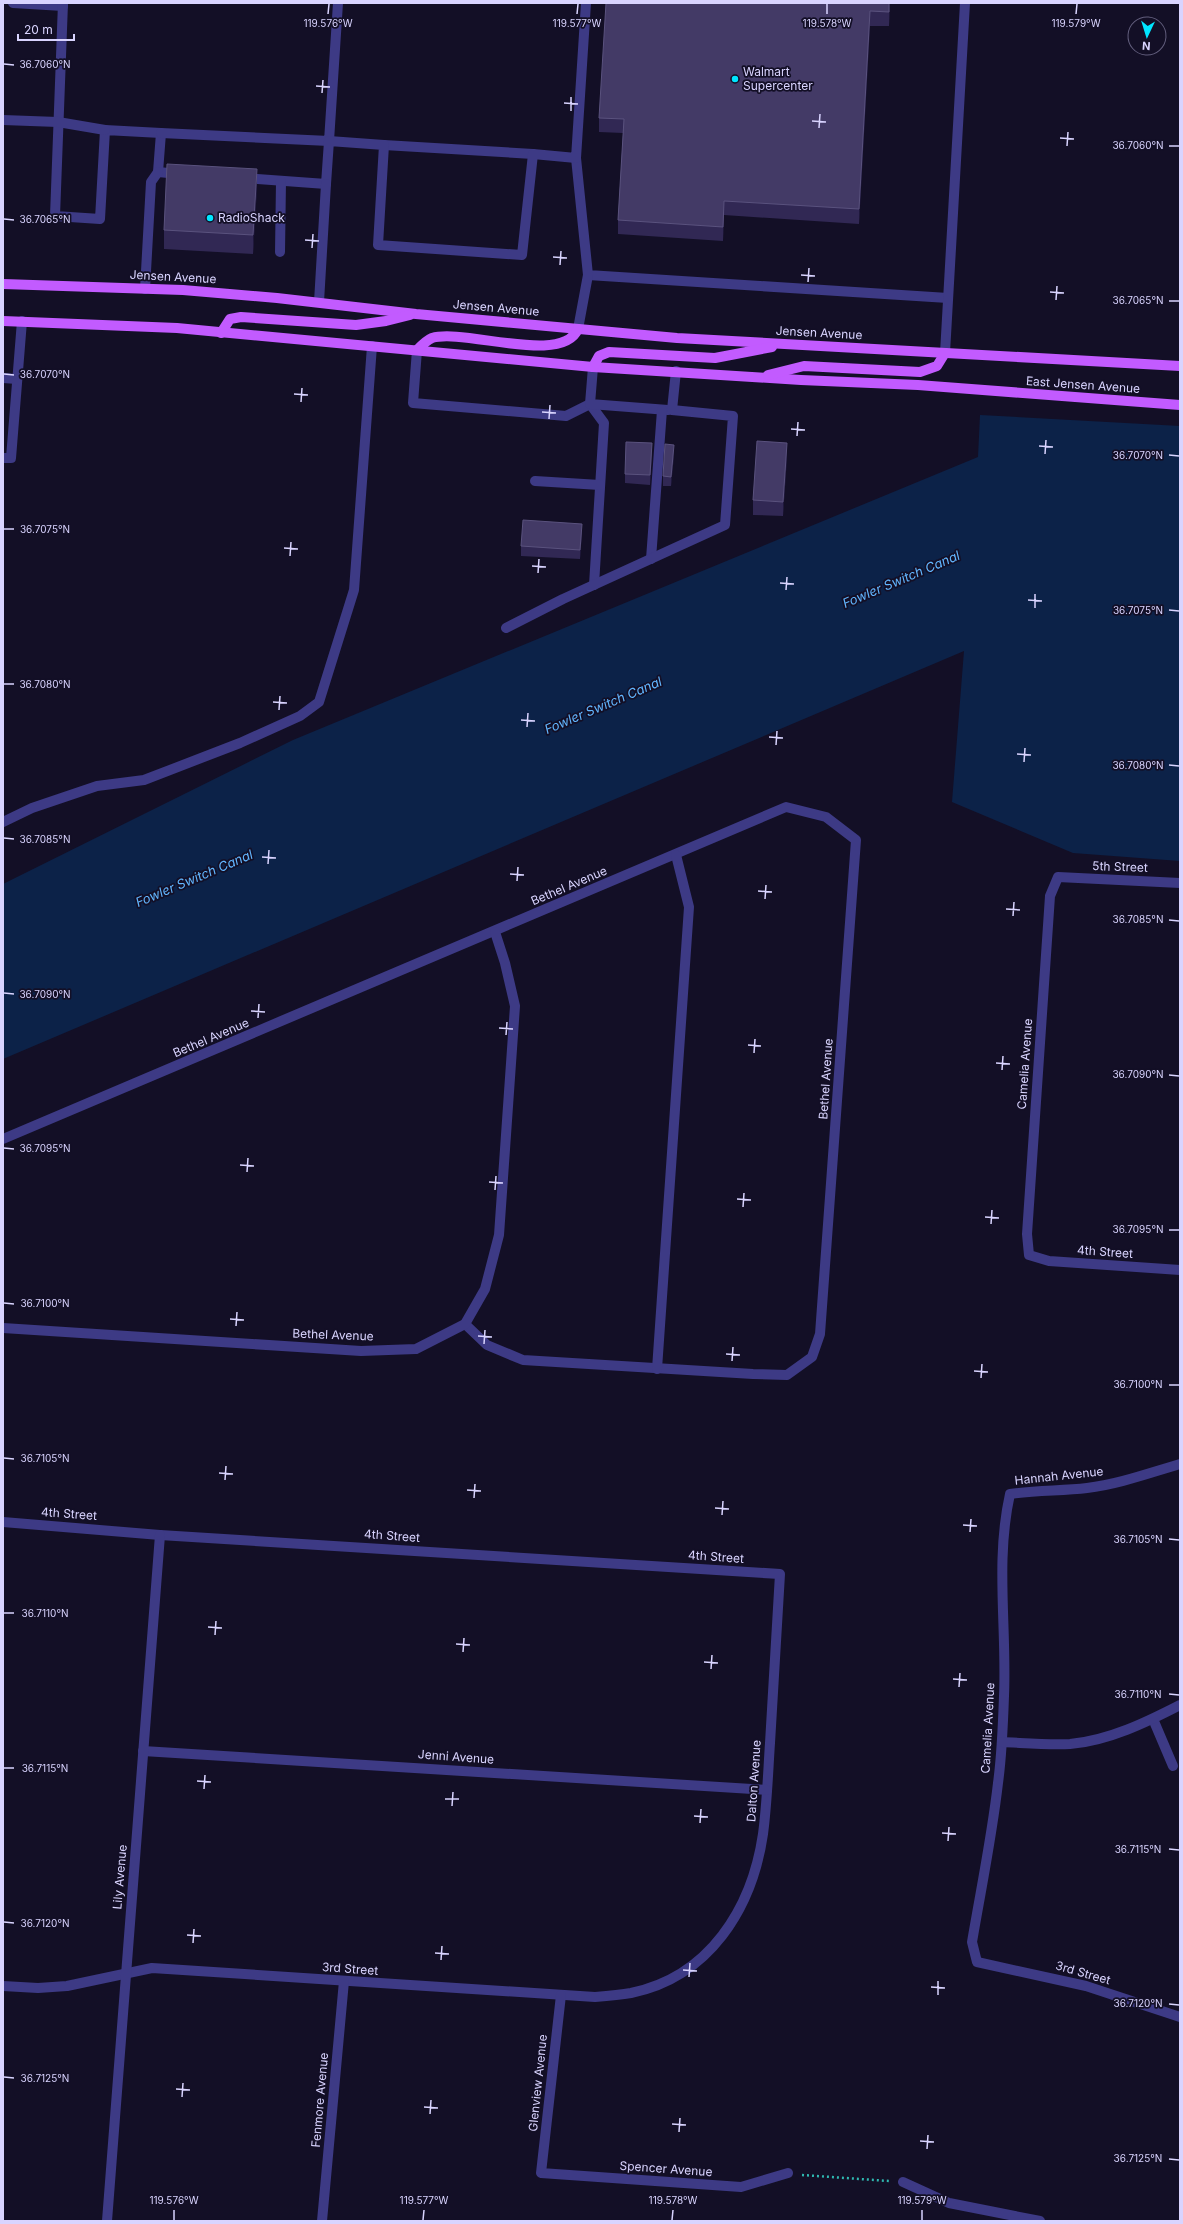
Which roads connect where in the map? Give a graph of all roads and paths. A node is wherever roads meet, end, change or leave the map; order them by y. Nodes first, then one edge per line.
1 (13, 3) edge
2 (338, 3) edge
3 (586, 3) edge
4 (965, 3) edge
5 (63, 4) edge
6 (3, 120) edge
7 (58, 122) junction
8 (105, 130) junction
9 (160, 133) junction
10 (329, 141) junction
11 (384, 145) junction
12 (533, 154) junction
13 (576, 158) junction
14 (158, 172) junction
15 (189, 174) edge
16 (235, 178) edge
17 (281, 181) junction
18 (326, 184) junction
19 (280, 252) dead end
20 (588, 275) junction
21 (3, 284) edge
22 (145, 289) junction
23 (948, 298) junction
24 (319, 302) junction
25 (416, 314) junction
26 (3, 321) edge
27 (22, 321) junction
28 (578, 329) junction
29 (221, 333) junction
30 (784, 345) junction
31 (372, 346) junction
32 (417, 350) junction
33 (945, 353) junction
34 (988, 355) joint
35 (593, 366) junction
36 (1180, 366) edge
37 (676, 371) junction
38 (759, 377) junction
39 (3, 378) edge
40 (17, 379) junction
41 (590, 404) junction
42 (1180, 405) edge
43 (667, 410) junction
44 (3, 458) edge
45 (535, 481) dead end
46 (600, 485) junction
47 (651, 559) junction
48 (594, 585) junction
49 (506, 628) dead end
50 (3, 822) edge
51 (676, 854) junction
52 (1058, 877) joint
53 (1180, 882) edge
54 (495, 932) junction
55 (3, 1139) edge
56 (1029, 1255) joint
57 (1180, 1270) edge
58 (465, 1324) junction
59 (3, 1328) edge
60 (657, 1368) junction
61 (1180, 1464) edge
62 (1010, 1494) joint
63 (3, 1522) edge
64 (160, 1534) junction
65 (780, 1574) joint
66 (1180, 1705) edge
67 (1153, 1719) junction
68 (1002, 1742) junction
69 (143, 1751) junction
70 (1173, 1766) dead end
71 (767, 1790) junction
72 (977, 1962) joint
73 (691, 1967) joint
74 (125, 1973) junction
75 (344, 1981) junction
76 (3, 1986) edge
77 (561, 1996) junction
78 (1180, 2017) edge
79 (541, 2173) joint
80 (788, 2173) joint
81 (903, 2182) joint
82 (1014, 2219) edge
83 (107, 2221) edge
84 (322, 2221) edge
85 (1040, 2221) edge

1 - 5 street
2 - 10 street
3 - 13 street
4 - 23 street
5 - 7 street
6 - 7 street
7 - 8 street
7 - 8 street
8 - 9 street
9 - 10 street
9 - 14 street
10 - 11 street
10 - 18 street
11 - 12 street
11 - 12 street
12 - 13 street
13 - 20 street
14 - 15 street
14 - 22 street
16 - 17 street
17 - 18 street
17 - 19 street
18 - 24 street
20 - 23 street
20 - 28 street
21 - 22 main road, Jensen Avenue
22 - 24 main road, Jensen Avenue
23 - 33 street
24 - 25 main road, Jensen Avenue
25 - 28 main road, Jensen Avenue
25 - 29 main road
26 - 27 main road
27 - 29 main road
27 - 40 street
28 - 30 main road, Jensen Avenue
28 - 32 main road
29 - 31 main road
30 - 33 main road, Jensen Avenue
30 - 35 main road
31 - 32 main road
31 - 50 street
32 - 35 main road
32 - 41 street
33 - 34 main road, Jensen Avenue
33 - 38 main road
34 - 36 main road, East Jensen Avenue
35 - 37 main road
35 - 41 street
37 - 38 main road
37 - 43 street
38 - 42 main road, East Jensen Avenue
39 - 40 street
40 - 44 street
41 - 43 street
41 - 46 street
43 - 47 street
43 - 47 street
45 - 46 street
46 - 48 street
47 - 48 street
48 - 49 street
51 - 54 street, Bethel Avenue
51 - 60 street
51 - 60 street, Bethel Avenue
52 - 53 street, 5th Street
52 - 56 street, Camelia Avenue
54 - 55 street, Bethel Avenue
54 - 58 street
56 - 57 street, 4th Street
58 - 59 street, Bethel Avenue
58 - 60 street, Bethel Avenue
61 - 62 street, Hannah Avenue
62 - 68 street, Camelia Avenue
63 - 64 street, 4th Street
64 - 65 street, 4th Street
64 - 69 street, Lily Avenue
65 - 71 street, Dalton Avenue
66 - 67 street
67 - 68 street
67 - 70 street
68 - 72 street, Camelia Avenue
69 - 71 street, Jenni Avenue
69 - 74 street, Lily Avenue
71 - 73 street, Dalton Avenue
72 - 78 street, 3rd Street
73 - 77 street, 3rd Street
74 - 75 street, 3rd Street
74 - 76 street, 3rd Street
74 - 83 street, Lily Avenue
75 - 77 street, 3rd Street
75 - 84 street, Fenmore Avenue
77 - 79 street, Glenview Avenue
79 - 80 street, Spencer Avenue
80 - 81 path
81 - 82 street
82 - 85 street

